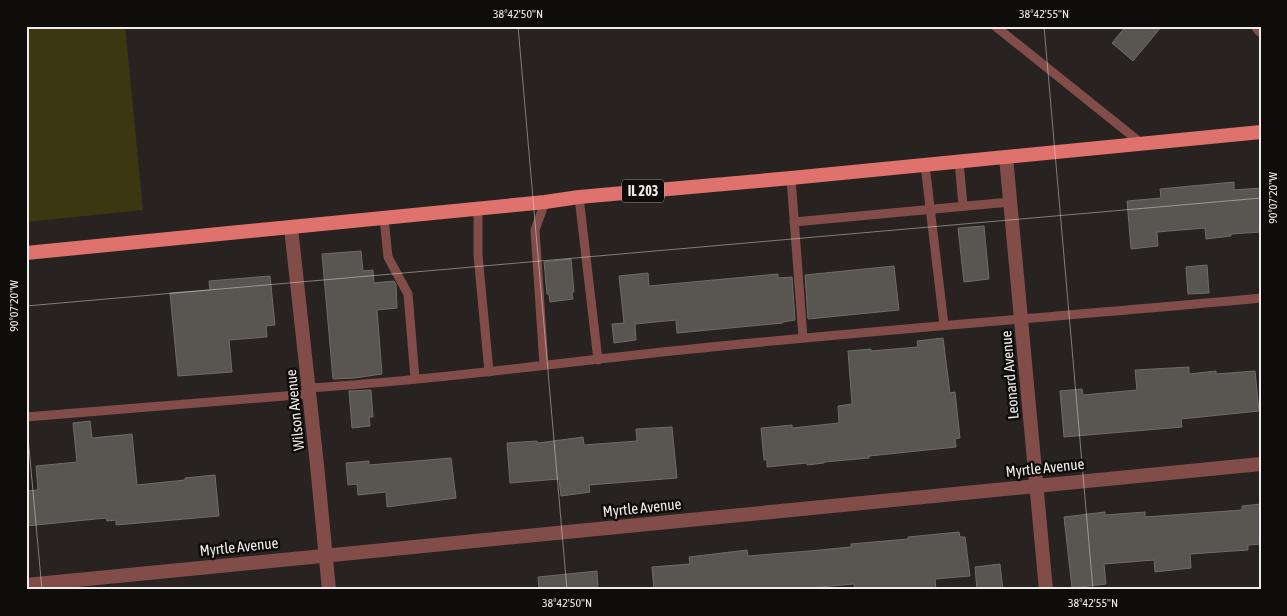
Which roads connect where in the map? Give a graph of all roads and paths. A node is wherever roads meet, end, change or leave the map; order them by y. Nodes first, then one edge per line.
1 (995, 26) edge
2 (1258, 26) edge
3 (1261, 30) edge
4 (1261, 132) edge
5 (1141, 144) junction
6 (1006, 157) junction
7 (959, 162) junction
8 (925, 165) junction
9 (791, 178) junction
10 (579, 196) junction
11 (545, 202) junction
12 (1010, 202) junction
13 (963, 206) junction
14 (478, 209) junction
15 (931, 209) junction
16 (384, 218) junction
17 (794, 222) junction
18 (291, 228) junction
19 (26, 253) edge
20 (1261, 298) edge
21 (1021, 320) junction
22 (944, 325) junction
23 (803, 338) junction
24 (598, 360) junction
25 (544, 365) junction
26 (489, 372) junction
27 (415, 379) junction
28 (309, 391) junction
29 (26, 417) edge
30 (1261, 464) edge
31 (1036, 485) junction
32 (326, 555) junction
33 (26, 585) edge
34 (329, 590) edge
35 (1046, 590) edge

1 - 5 lane
2 - 3 street
4 - 5 main road, IL 203
5 - 6 main road, IL 203
6 - 7 main road, IL 203
6 - 12 street, Leonard Avenue
7 - 8 main road, IL 203
7 - 13 lane
8 - 9 main road, IL 203
8 - 15 lane
9 - 10 main road, IL 203
9 - 17 lane
10 - 11 main road, IL 203
10 - 24 lane
11 - 14 main road, IL 203
11 - 25 lane
12 - 13 lane
12 - 21 street, Leonard Avenue
13 - 15 lane
14 - 16 main road, IL 203
14 - 26 lane
15 - 17 lane
15 - 22 lane
16 - 18 main road, IL 203
16 - 27 lane
17 - 23 lane
18 - 19 main road, IL 203
18 - 28 street, Wilson Avenue
20 - 21 lane
21 - 22 lane
21 - 31 street, Leonard Avenue
22 - 23 lane
23 - 24 lane
24 - 25 lane
25 - 26 lane
26 - 27 lane
27 - 28 lane
28 - 29 lane
28 - 32 street, Wilson Avenue
30 - 31 street, Myrtle Avenue
31 - 32 street, Myrtle Avenue
31 - 35 street, Leonard Avenue
32 - 33 street, Myrtle Avenue
32 - 34 street, Wilson Avenue

